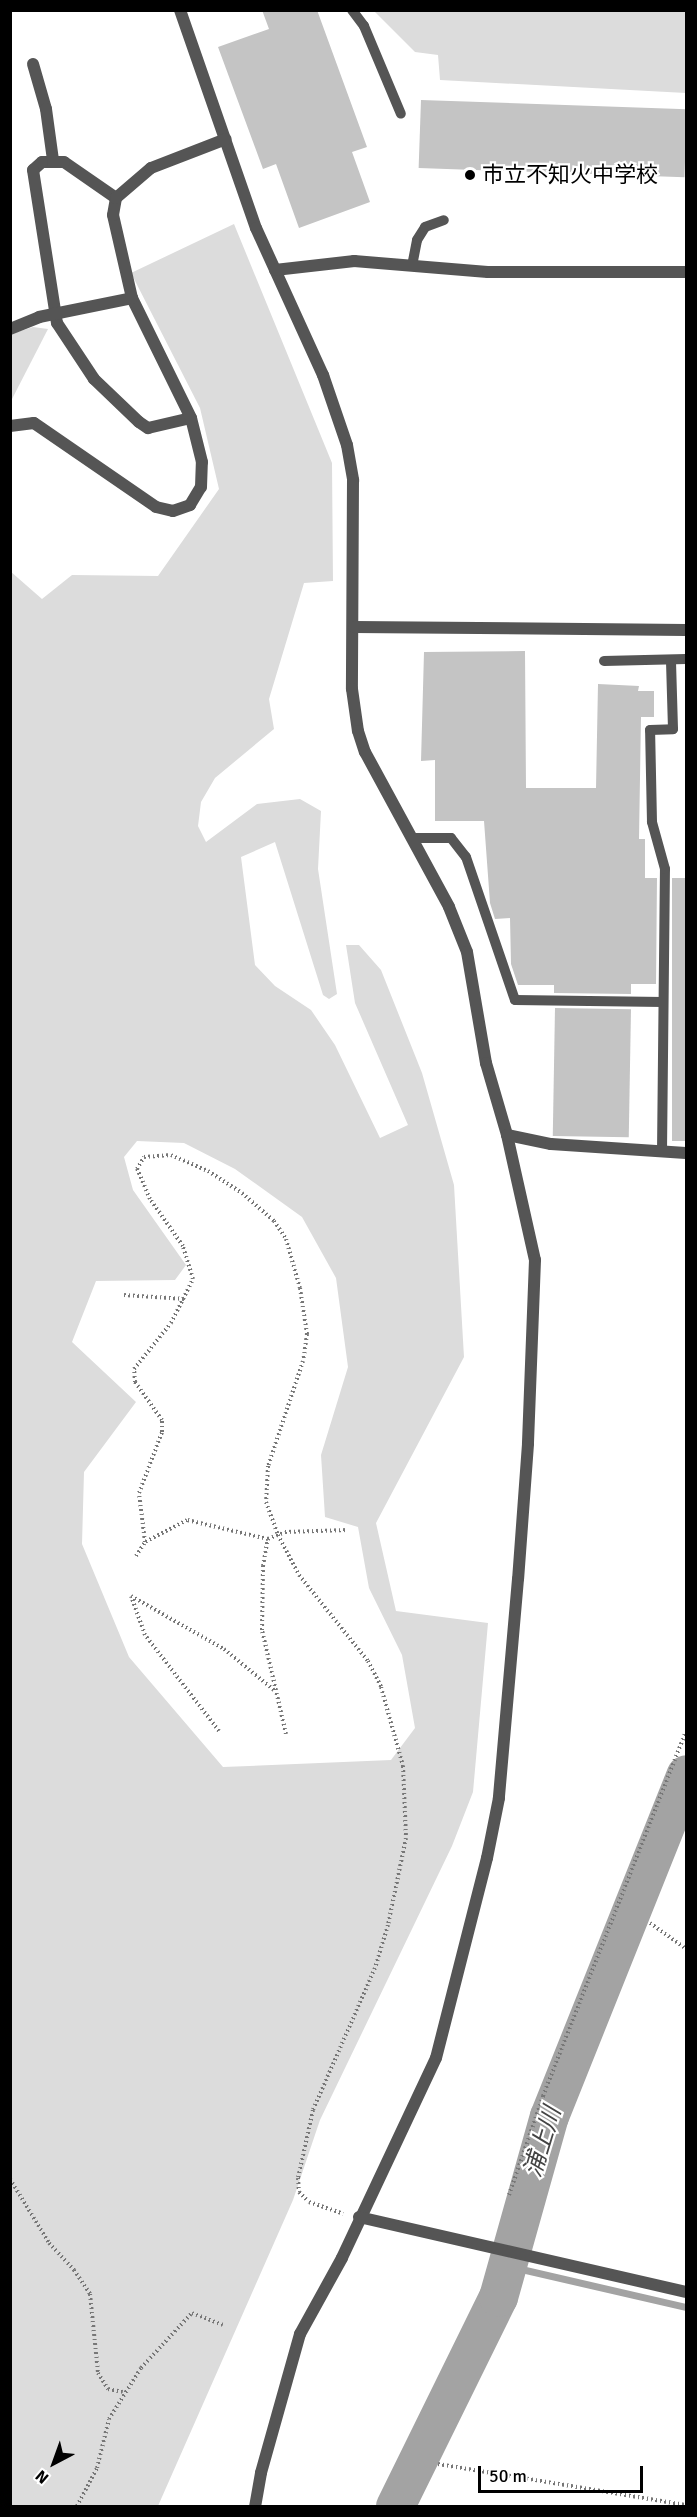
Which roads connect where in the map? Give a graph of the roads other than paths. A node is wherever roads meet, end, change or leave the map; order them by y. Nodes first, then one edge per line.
1 (180, 10) edge
2 (352, 10) edge
3 (33, 64) dead end
4 (401, 114) dead end
5 (226, 139) junction
6 (53, 160) junction
7 (116, 198) junction
8 (444, 220) dead end
9 (412, 266) junction
10 (275, 270) junction
11 (687, 272) edge
12 (132, 298) junction
13 (10, 329) edge
14 (191, 418) junction
15 (10, 426) edge
16 (354, 627) junction
17 (687, 630) edge
18 (687, 659) edge
19 (670, 660) junction
20 (604, 661) dead end
21 (414, 838) junction
22 (663, 1002) junction
23 (507, 1135) junction
24 (662, 1152) junction
25 (687, 1153) edge
26 (359, 2217) junction
27 (687, 2292) edge
28 (255, 2506) edge

1 - 5 street
2 - 4 lane
3 - 6 street
5 - 7 street
5 - 10 street
6 - 7 street
6 - 14 street
7 - 12 street
8 - 9 lane
9 - 10 street
9 - 11 street
10 - 16 street
12 - 13 street
12 - 14 street
14 - 15 street
16 - 17 street
16 - 21 street
18 - 19 lane
19 - 20 lane
19 - 22 lane
21 - 22 lane
21 - 23 street
22 - 24 lane
23 - 24 street
23 - 26 street
24 - 25 street
26 - 27 street
26 - 28 street

